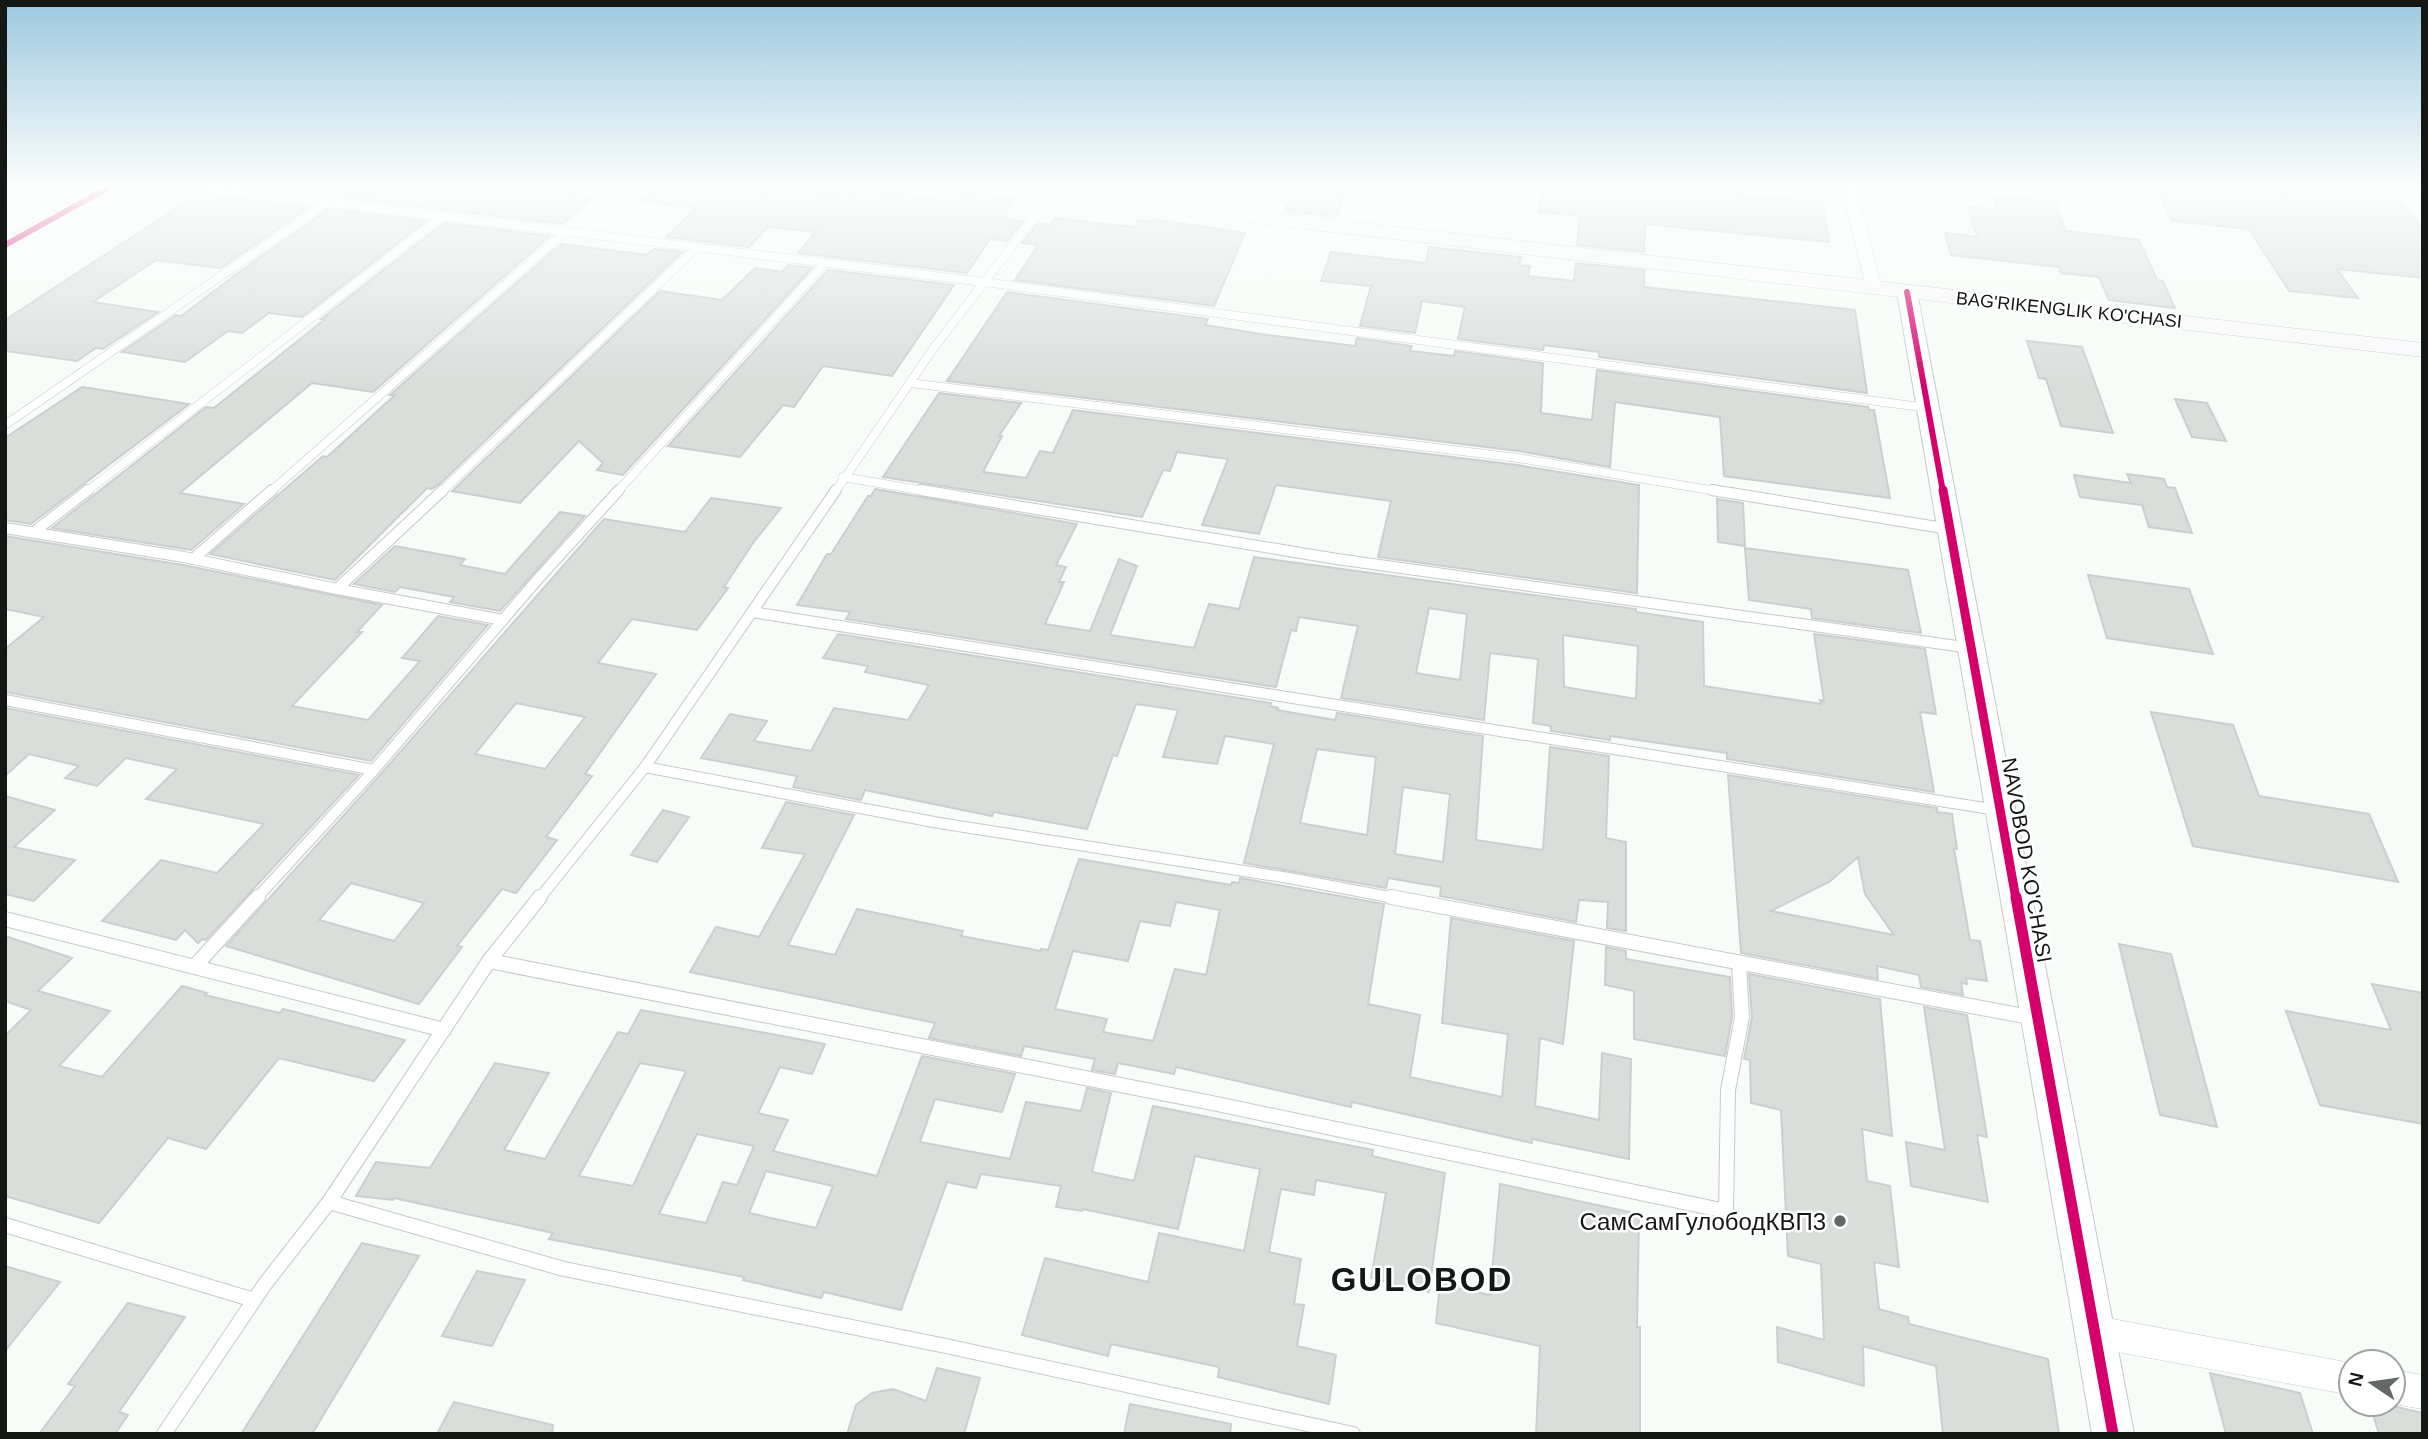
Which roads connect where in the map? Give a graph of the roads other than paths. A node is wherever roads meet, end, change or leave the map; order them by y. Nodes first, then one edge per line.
1 (256, 251) edge
2 (398, 251) edge
3 (543, 251) edge
4 (693, 251) edge
5 (732, 251) edge
6 (1003, 251) edge
7 (1561, 251) edge
8 (1865, 251) edge
9 (825, 262) junction
10 (984, 282) junction
11 (1874, 288) junction
12 (1906, 292) junction
13 (2423, 350) edge
14 (910, 383) junction
15 (1928, 408) junction
16 (5, 425) edge
17 (843, 477) junction
18 (5, 528) edge
19 (1951, 530) junction
20 (34, 532) junction
21 (193, 559) junction
22 (337, 589) junction
23 (752, 612) junction
24 (503, 620) junction
25 (1971, 648) junction
26 (5, 700) edge
27 (645, 767) junction
28 (373, 770) junction
29 (2001, 811) junction
30 (5, 919) edge
31 (489, 961) junction
32 (1739, 963) junction
33 (195, 967) junction
34 (2037, 1018) junction
35 (444, 1030) junction
36 (330, 1202) junction
37 (5, 1225) edge
38 (254, 1300) junction
39 (2095, 1332) junction
40 (2337, 1376) edge
41 (164, 1434) edge
42 (1353, 1434) edge
43 (2113, 1434) edge

1 - 16 lane
2 - 20 lane
3 - 21 lane
4 - 22 lane
5 - 9 lane
6 - 10 lane
7 - 11 main road, BAG'RIKENGLIK KO'CHASI
8 - 11 street
9 - 10 lane
9 - 24 lane
10 - 14 lane
10 - 15 lane
11 - 12 main road, BAG'RIKENGLIK KO'CHASI
12 - 13 main road, BAG'RIKENGLIK KO'CHASI
12 - 15 street, NAVOBOD KO'CHASI
14 - 17 lane
14 - 19 lane
15 - 19 street, NAVOBOD KO'CHASI
17 - 23 lane
17 - 25 lane
18 - 20 lane
19 - 25 street, NAVOBOD KO'CHASI
20 - 21 lane
21 - 22 lane
22 - 24 lane
23 - 27 lane
23 - 29 lane
24 - 28 lane
25 - 29 street, NAVOBOD KO'CHASI
26 - 28 lane
27 - 31 lane
27 - 32 lane
28 - 33 lane
29 - 34 street, NAVOBOD KO'CHASI
30 - 33 lane
31 - 32 lane
31 - 35 lane
32 - 34 lane
33 - 35 lane
34 - 39 street, NAVOBOD KO'CHASI
35 - 36 lane
36 - 38 lane
36 - 42 lane
37 - 38 lane
38 - 41 lane
39 - 40 street
39 - 43 street, NAVOBOD KO'CHASI

